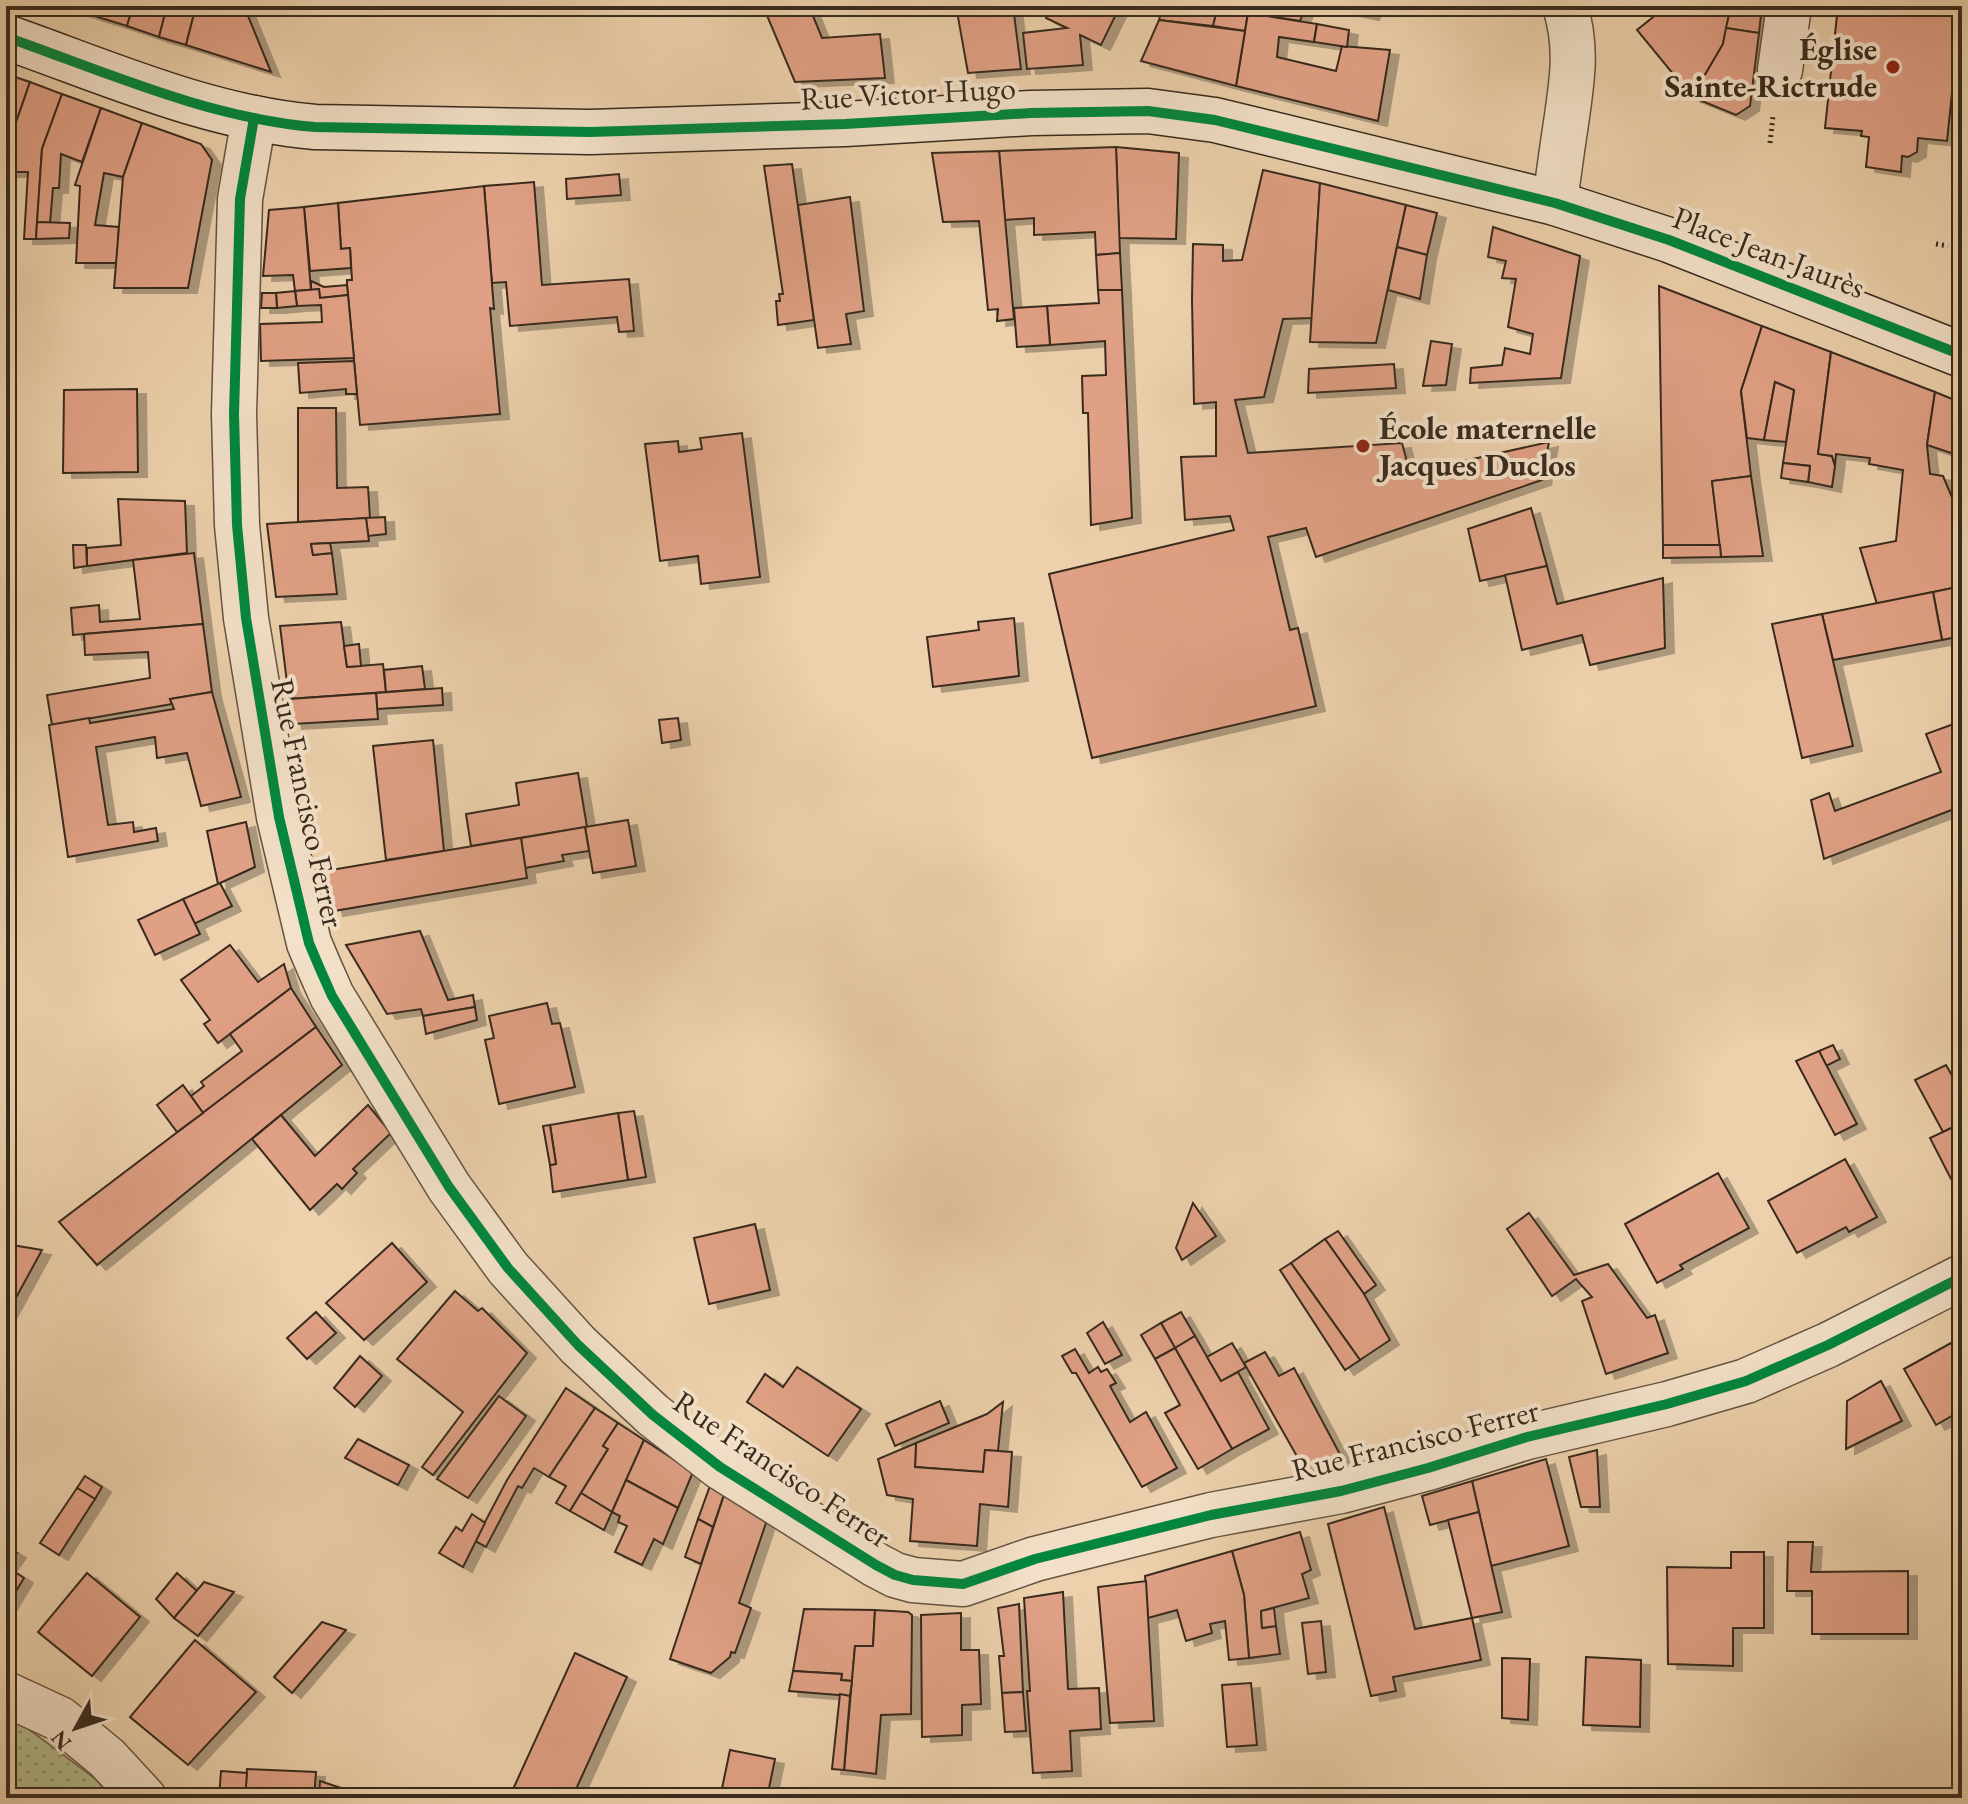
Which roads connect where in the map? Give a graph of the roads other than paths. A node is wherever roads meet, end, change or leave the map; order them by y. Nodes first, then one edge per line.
1 (1565, 6) edge
2 (1789, 6) edge
3 (6, 37) edge
4 (1780, 70) dead end
5 (254, 118) junction
6 (1555, 203) junction
7 (1962, 355) edge
8 (1962, 1277) edge
9 (6, 1694) edge
10 (144, 1798) edge

1 - 6 street
2 - 4 street
3 - 5 street, Rue Victor Hugo
5 - 6 street, Rue Victor Hugo
5 - 8 street, Rue Francisco Ferrer
6 - 7 street, Place Jean Jaurès
9 - 10 street

